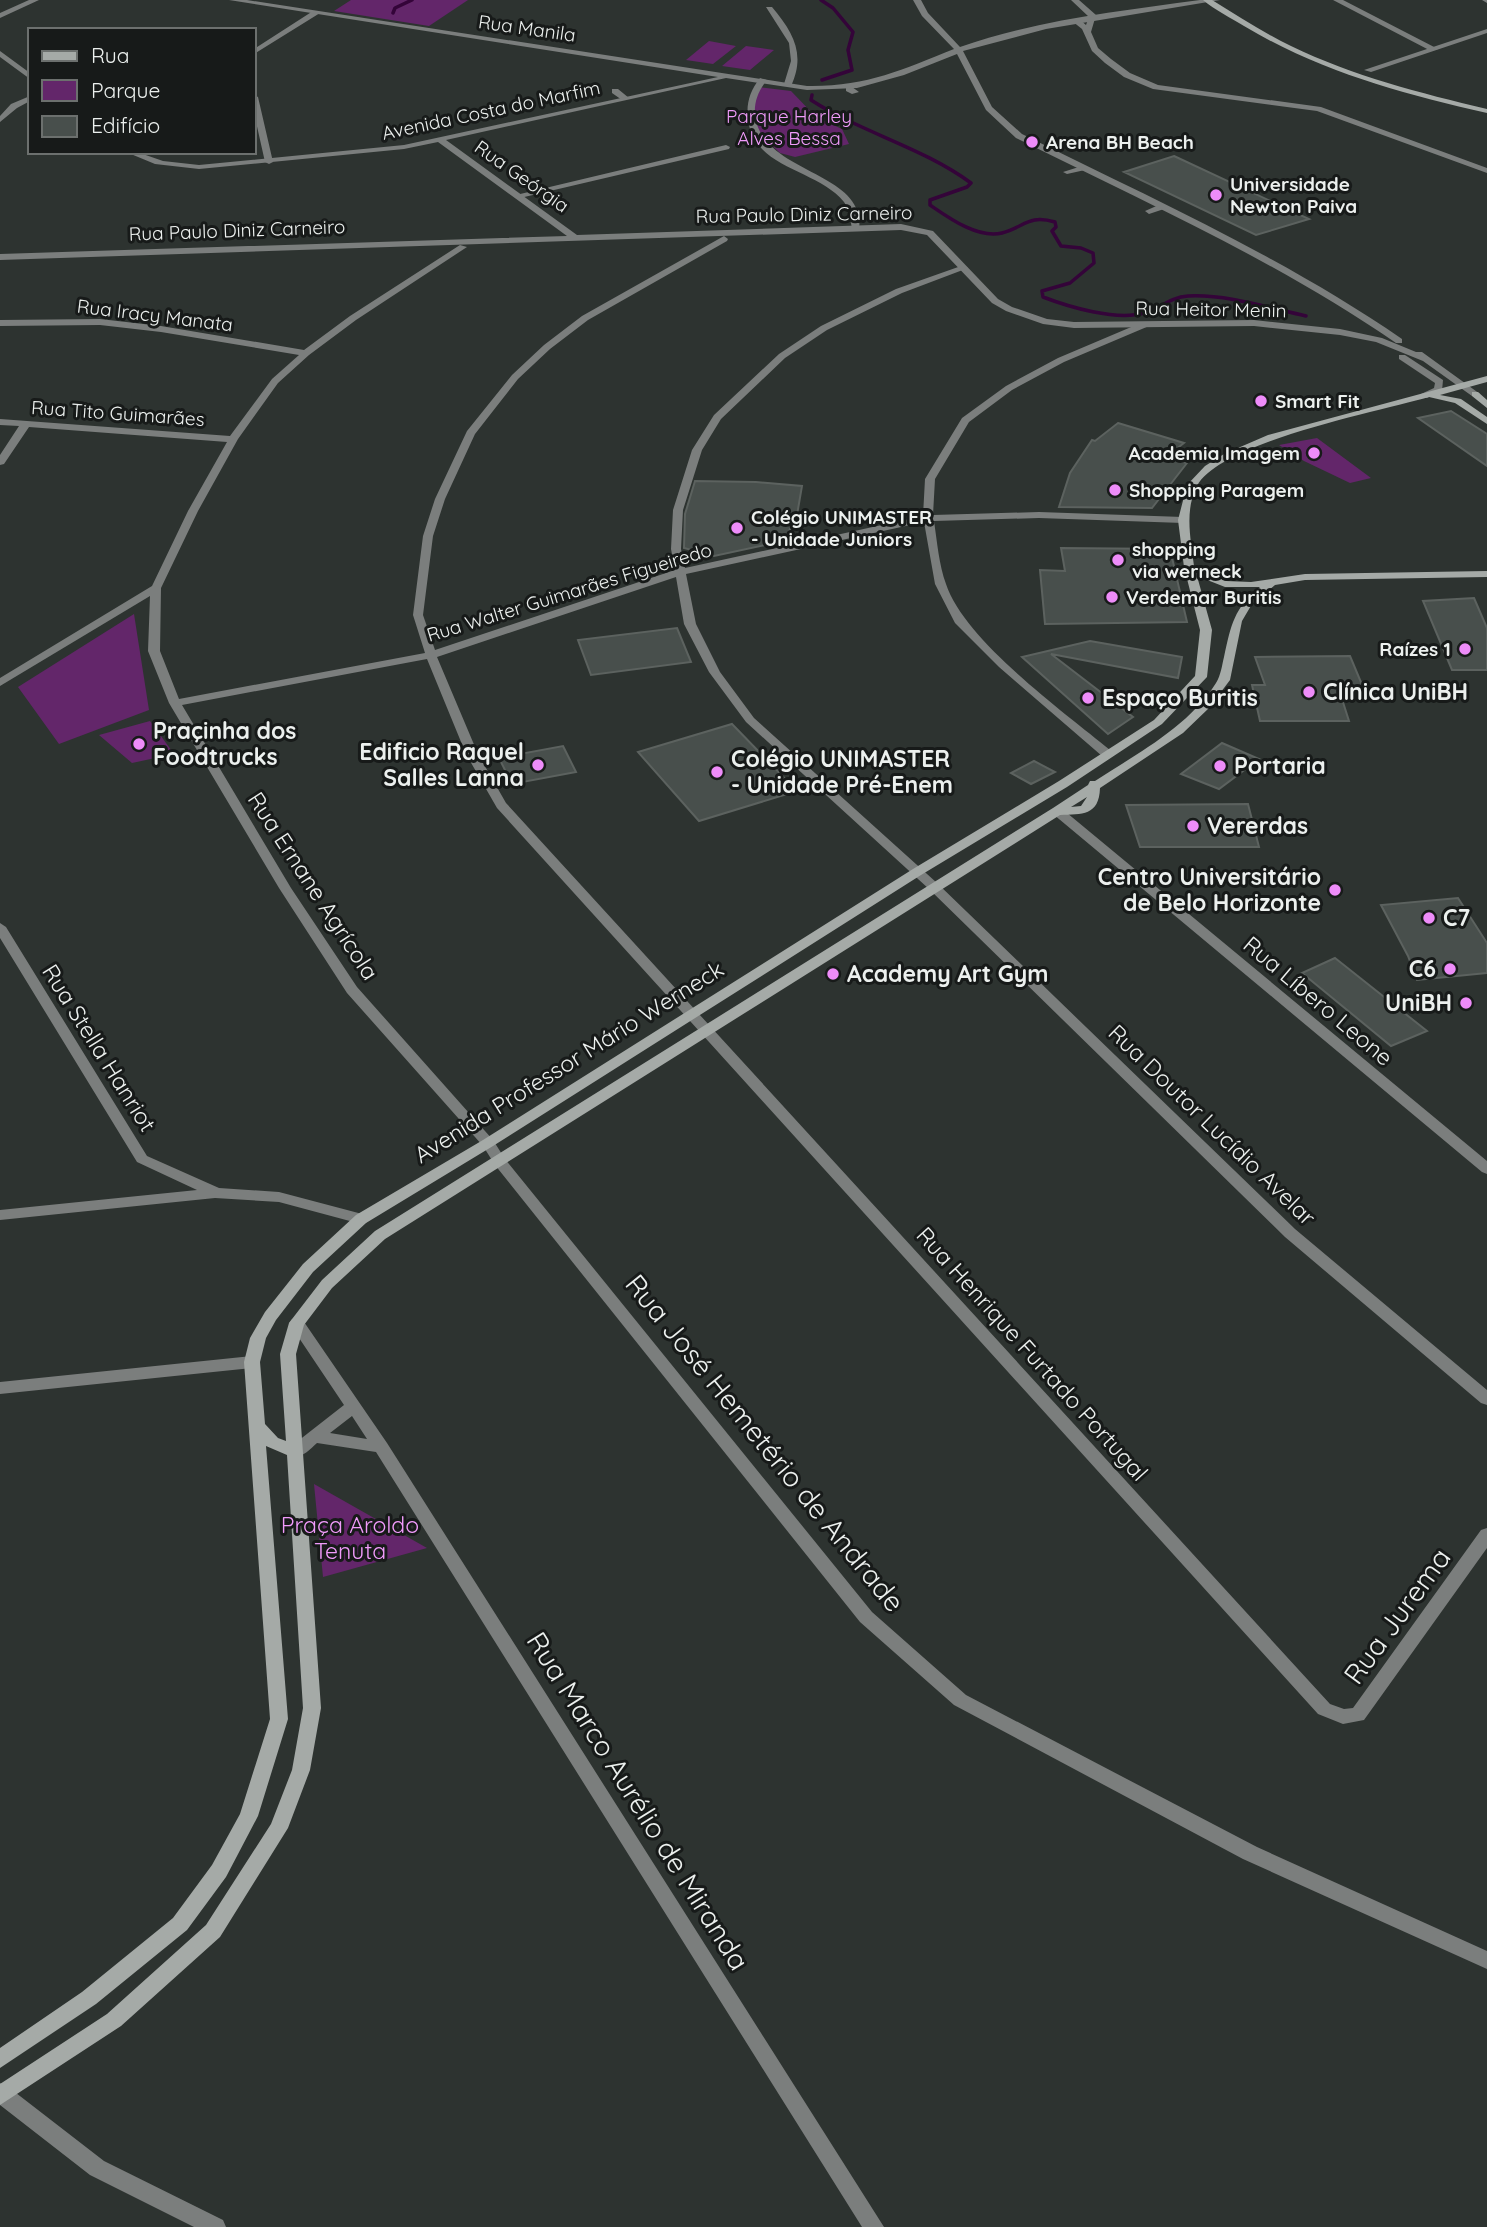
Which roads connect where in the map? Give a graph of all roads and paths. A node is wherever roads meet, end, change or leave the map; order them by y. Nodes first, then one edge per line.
1 (35, 0) edge
2 (233, 0) edge
3 (918, 0) edge
4 (1076, 0) edge
5 (1211, 0) edge
6 (1222, 0) edge
7 (1337, 0) edge
8 (769, 9) dead end
9 (316, 13) junction
10 (0, 16) edge
11 (1093, 17) junction
12 (1076, 21) junction
13 (1052, 26) junction
14 (1086, 31) junction
15 (1487, 31) edge
16 (947, 36) junction
17 (989, 40) junction
18 (1434, 49) junction
19 (958, 50) junction
20 (256, 51) edge
21 (0, 53) edge
22 (1329, 65) junction
23 (1368, 70) junction
24 (28, 75) edge
25 (734, 75) junction
26 (763, 80) junction
27 (788, 85) junction
28 (615, 91) dead end
29 (625, 98) junction
30 (28, 99) edge
31 (1487, 104) edge
32 (256, 106) edge
33 (1487, 111) edge
34 (0, 120) edge
35 (440, 140) junction
36 (726, 147) dead end
37 (134, 154) edge
38 (269, 162) junction
39 (1082, 168) junction
40 (1067, 172) dead end
41 (1487, 172) edge
42 (1487, 180) edge
43 (520, 195) junction
44 (1161, 207) junction
45 (1149, 211) dead end
46 (856, 228) junction
47 (930, 233) junction
48 (724, 239) junction
49 (578, 240) junction
50 (463, 247) junction
51 (0, 257) edge
52 (45, 259) junction
53 (0, 264) edge
54 (964, 268) junction
55 (1345, 304) junction
56 (1354, 317) junction
57 (0, 323) edge
58 (1146, 324) junction
59 (1110, 325) junction
60 (1311, 329) junction
61 (1340, 332) junction
62 (1117, 338) junction
63 (1379, 340) junction
64 (306, 353) junction
65 (1398, 355) junction
66 (1426, 359) junction
67 (1487, 379) edge
68 (1462, 385) junction
69 (1487, 391) edge
70 (1475, 394) junction
71 (1424, 396) junction
72 (1487, 405) edge
73 (1487, 421) edge
74 (0, 422) edge
75 (26, 424) junction
76 (233, 439) junction
77 (0, 462) edge
78 (928, 518) junction
79 (1184, 520) junction
80 (1189, 567) junction
81 (680, 572) junction
82 (1487, 575) edge
83 (1270, 584) junction
84 (156, 587) junction
85 (430, 655) junction
86 (0, 665) edge
87 (5, 680) edge
88 (174, 703) junction
89 (1106, 754) junction
90 (1063, 784) junction
91 (1057, 811) junction
92 (917, 872) junction
93 (933, 886) junction
94 (0, 927) edge
95 (690, 1016) junction
96 (705, 1030) junction
97 (488, 1143) junction
98 (500, 1162) junction
99 (1487, 1169) edge
100 (215, 1193) junction
101 (0, 1214) edge
102 (361, 1219) junction
103 (298, 1323) junction
104 (252, 1362) junction
105 (0, 1388) edge
106 (1487, 1399) edge
107 (354, 1406) junction
108 (257, 1426) junction
109 (316, 1437) junction
110 (381, 1447) junction
111 (295, 1452) junction
112 (1487, 1535) edge
113 (1343, 1717) joint
114 (1487, 1960) edge
115 (0, 2059) edge
116 (0, 2094) edge
117 (216, 2227) edge
118 (874, 2227) edge

1 - 10 street
2 - 9 street, Rua Manila
3 - 16 street
4 - 11 street
5 - 11 street
5 - 22 main road
6 - 23 main road
7 - 18 street
8 - 27 street
9 - 20 street
9 - 25 street, Rua Manila
11 - 12 street
11 - 14 street
12 - 13 street
12 - 14 street
13 - 14 street
13 - 17 street
14 - 41 street
15 - 18 street
16 - 17 street
16 - 19 street
17 - 19 street, Rua Manila
18 - 23 street
19 - 27 street, Rua Manila
19 - 39 street
21 - 24 street
22 - 23 main road
22 - 33 main road
23 - 31 main road
25 - 26 street, Rua Manila
25 - 29 street, Avenida Costa do Marfim
26 - 27 street, Rua Manila
26 - 46 street
28 - 29 street
29 - 35 street, Avenida Costa do Marfim
30 - 34 street
32 - 38 street
35 - 38 street, Avenida Costa do Marfim
35 - 43 street, Rua Geórgia
36 - 43 street
37 - 38 street, Avenida Costa do Marfim
39 - 40 street
39 - 44 street
41 - 42 street
43 - 49 street, Rua Geórgia
44 - 45 street
44 - 55 street
46 - 47 street, Rua Paulo Diniz Carneiro
46 - 49 street, Rua Paulo Diniz Carneiro
47 - 48 street, Rua Paulo Diniz Carneiro
47 - 54 street, Rua Heitor Menin
48 - 49 street, Rua Paulo Diniz Carneiro
48 - 85 street, Rua Henrique Furtado Portugal
49 - 50 street, Rua Paulo Diniz Carneiro
49 - 52 street, Rua Paulo Diniz Carneiro
50 - 52 street, Rua Paulo Diniz Carneiro
50 - 64 street, Rua Ernane Agrícola
51 - 52 street, Rua Paulo Diniz Carneiro
52 - 53 street, Rua Paulo Diniz Carneiro
54 - 59 street, Rua Heitor Menin
54 - 81 street, Rua Doutor Lucídio Avelar
55 - 56 street
55 - 66 street
56 - 61 street
56 - 63 street
57 - 64 street, Rua Iracy Manata
58 - 59 street, Rua Heitor Menin
58 - 60 street, Rua Heitor Menin
58 - 62 street
59 - 62 street, Rua Heitor Menin
60 - 61 street, Rua Heitor Menin
60 - 65 street, Rua Heitor Menin
61 - 63 street, Rua Heitor Menin
62 - 78 street
63 - 65 street
63 - 66 street, Rua Heitor Menin
64 - 76 street, Rua Ernane Agrícola
65 - 71 street, Rua Heitor Menin
66 - 68 street
67 - 68 main road, Avenida Professor Mário Werneck
68 - 70 street
68 - 71 main road, Avenida Professor Mário Werneck
69 - 70 main road
70 - 72 main road
71 - 73 main road
71 - 79 main road, Avenida Professor Mário Werneck
74 - 75 street, Rua Tito Guimarães
75 - 76 street, Rua Tito Guimarães
75 - 77 street
76 - 84 street, Rua Ernane Agrícola
78 - 79 street, Rua Walter Guimarães Figueiredo
78 - 81 street, Rua Walter Guimarães Figueiredo
78 - 89 street
79 - 80 main road, Avenida Professor Mário Werneck
80 - 83 main road
80 - 89 main road, Avenida Professor Mário Werneck
81 - 85 street, Rua Walter Guimarães Figueiredo
81 - 92 street, Rua Doutor Lucídio Avelar
82 - 83 main road
83 - 91 main road
84 - 87 street
84 - 88 street, Rua Ernane Agrícola
85 - 88 street, Rua Walter Guimarães Figueiredo
85 - 95 street, Rua Henrique Furtado Portugal
86 - 87 street
88 - 97 street, Rua Ernane Agrícola
89 - 90 main road, Avenida Professor Mário Werneck
90 - 91 main road
90 - 92 main road, Avenida Professor Mário Werneck
91 - 93 main road, Avenida Professor Mário Werneck
91 - 99 street, Rua Líbero Leone
92 - 93 street, Rua Doutor Lucídio Avelar
92 - 95 main road, Avenida Professor Mário Werneck
93 - 96 main road, Avenida Professor Mário Werneck
93 - 106 street, Rua Doutor Lucídio Avelar
94 - 100 street, Rua Stella Hanriot
95 - 96 street, Rua Henrique Furtado Portugal
95 - 97 main road, Avenida Professor Mário Werneck
96 - 98 main road, Avenida Professor Mário Werneck
96 - 113 street, Rua Henrique Furtado Portugal
97 - 98 street, Rua José Hemetério de Andrade
97 - 102 main road, Avenida Professor Mário Werneck
98 - 103 main road, Avenida Professor Mário Werneck
98 - 114 street, Rua José Hemetério de Andrade
100 - 101 street
100 - 102 street
102 - 104 main road, Avenida Professor Mário Werneck
103 - 107 street, Rua Marco Aurélio de Miranda
103 - 111 main road, Avenida Professor Mário Werneck
104 - 105 street
104 - 108 main road, Avenida Professor Mário Werneck
107 - 109 street
107 - 110 street, Rua Marco Aurélio de Miranda
108 - 111 main road
108 - 115 main road, Avenida Professor Mário Werneck
109 - 110 street
109 - 111 street
110 - 118 street, Rua Marco Aurélio de Miranda
111 - 116 main road, Avenida Professor Mário Werneck
112 - 113 street, Rua Jurema
116 - 117 street

